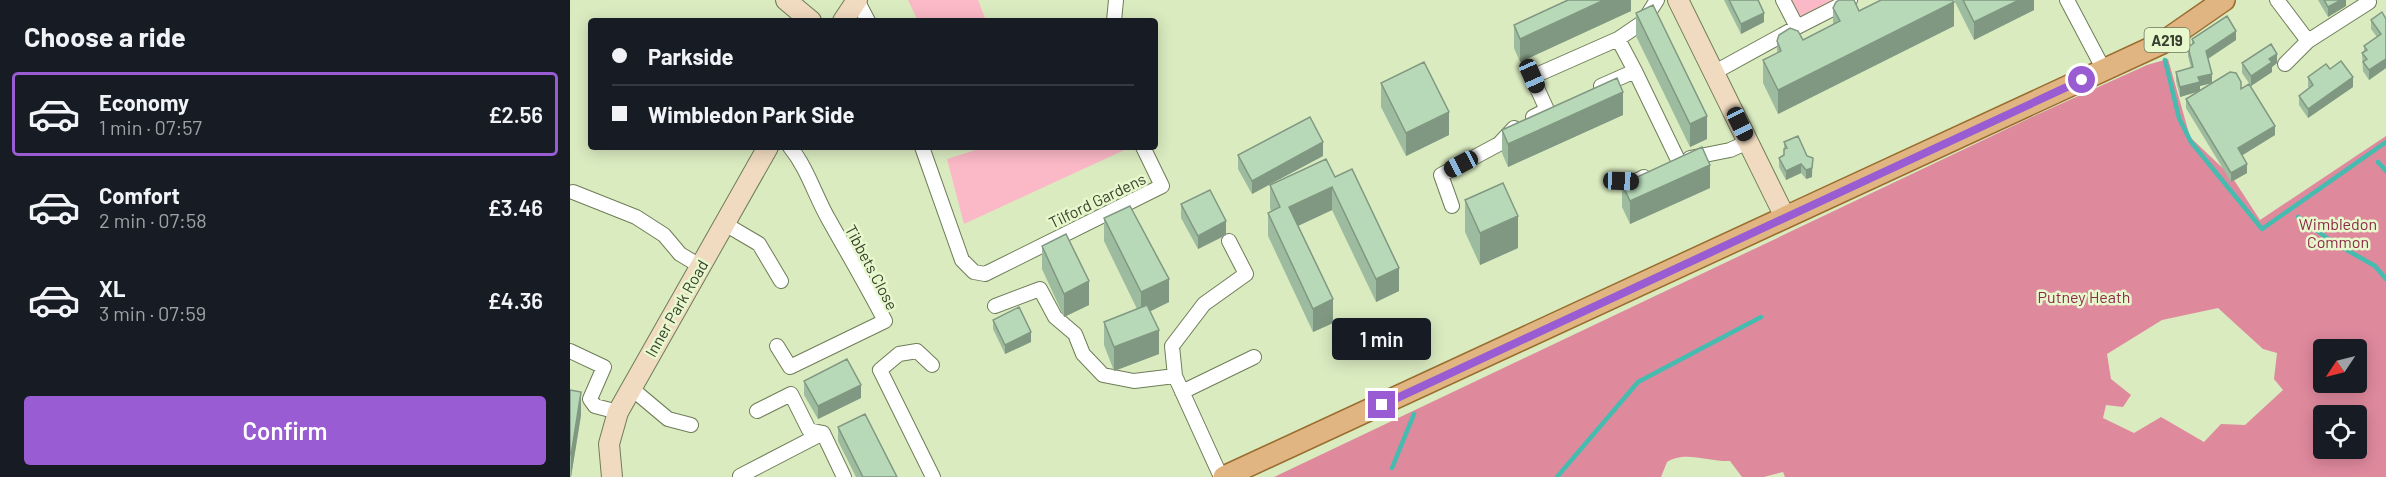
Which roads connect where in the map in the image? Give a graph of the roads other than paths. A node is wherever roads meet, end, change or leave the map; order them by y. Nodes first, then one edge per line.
1 (786, 0) edge
2 (857, 0) edge
3 (1116, 0) edge
4 (1657, 0) edge
5 (1678, 0) edge
6 (1783, 0) edge
7 (1850, 0) edge
8 (2067, 0) edge
9 (2224, 0) edge
10 (2277, 0) edge
11 (2369, 2) dead end
12 (807, 18) edge
13 (845, 18) edge
14 (866, 18) edge
15 (1114, 18) edge
16 (1797, 27) junction
17 (1618, 39) junction
18 (2308, 41) junction
19 (2285, 64) dead end
20 (2104, 70) junction
21 (1635, 71) junction
22 (1714, 72) junction
23 (1591, 91) edge
24 (1748, 142) junction
25 (766, 150) edge
26 (792, 150) edge
27 (923, 150) edge
28 (1144, 150) edge
29 (1669, 165) junction
30 (1621, 181) dead end
31 (573, 192) dead end
32 (1452, 206) dead end
33 (1785, 217) junction
34 (725, 224) junction
35 (1229, 241) dead end
36 (700, 266) junction
37 (781, 281) dead end
38 (995, 306) dead end
39 (777, 346) dead end
40 (570, 351) edge
41 (1254, 357) dead end
42 (932, 366) dead end
43 (1175, 376) junction
44 (631, 388) junction
45 (1182, 392) junction
46 (757, 411) dead end
47 (618, 412) junction
48 (691, 425) dead end
49 (824, 433) junction
50 (740, 476) edge
51 (612, 477) edge
52 (844, 477) edge
53 (933, 477) edge
54 (1223, 477) edge

1 - 12 street
2 - 13 street
2 - 14 street
3 - 15 street
4 - 17 street
5 - 22 street
6 - 16 street
7 - 16 street
8 - 20 street
9 - 20 main road, A219
10 - 18 street
11 - 18 street
16 - 22 street
17 - 21 street
17 - 32 street
18 - 19 street
20 - 33 main road, A219
21 - 23 street
21 - 29 street
22 - 24 street
24 - 29 street
24 - 33 street
25 - 34 street, Inner Park Road
26 - 39 street, Tibbets Close
27 - 28 street, Tilford Gardens
29 - 30 street
31 - 36 street
33 - 54 main road, A219
34 - 36 street, Inner Park Road
34 - 37 street
35 - 43 street
36 - 44 street, Inner Park Road
38 - 43 street
40 - 47 street
41 - 45 street
42 - 53 street
43 - 45 street
44 - 47 street, Inner Park Road
44 - 48 street
45 - 54 street
46 - 49 street
47 - 51 street, Inner Park Road
49 - 50 street
49 - 52 street

